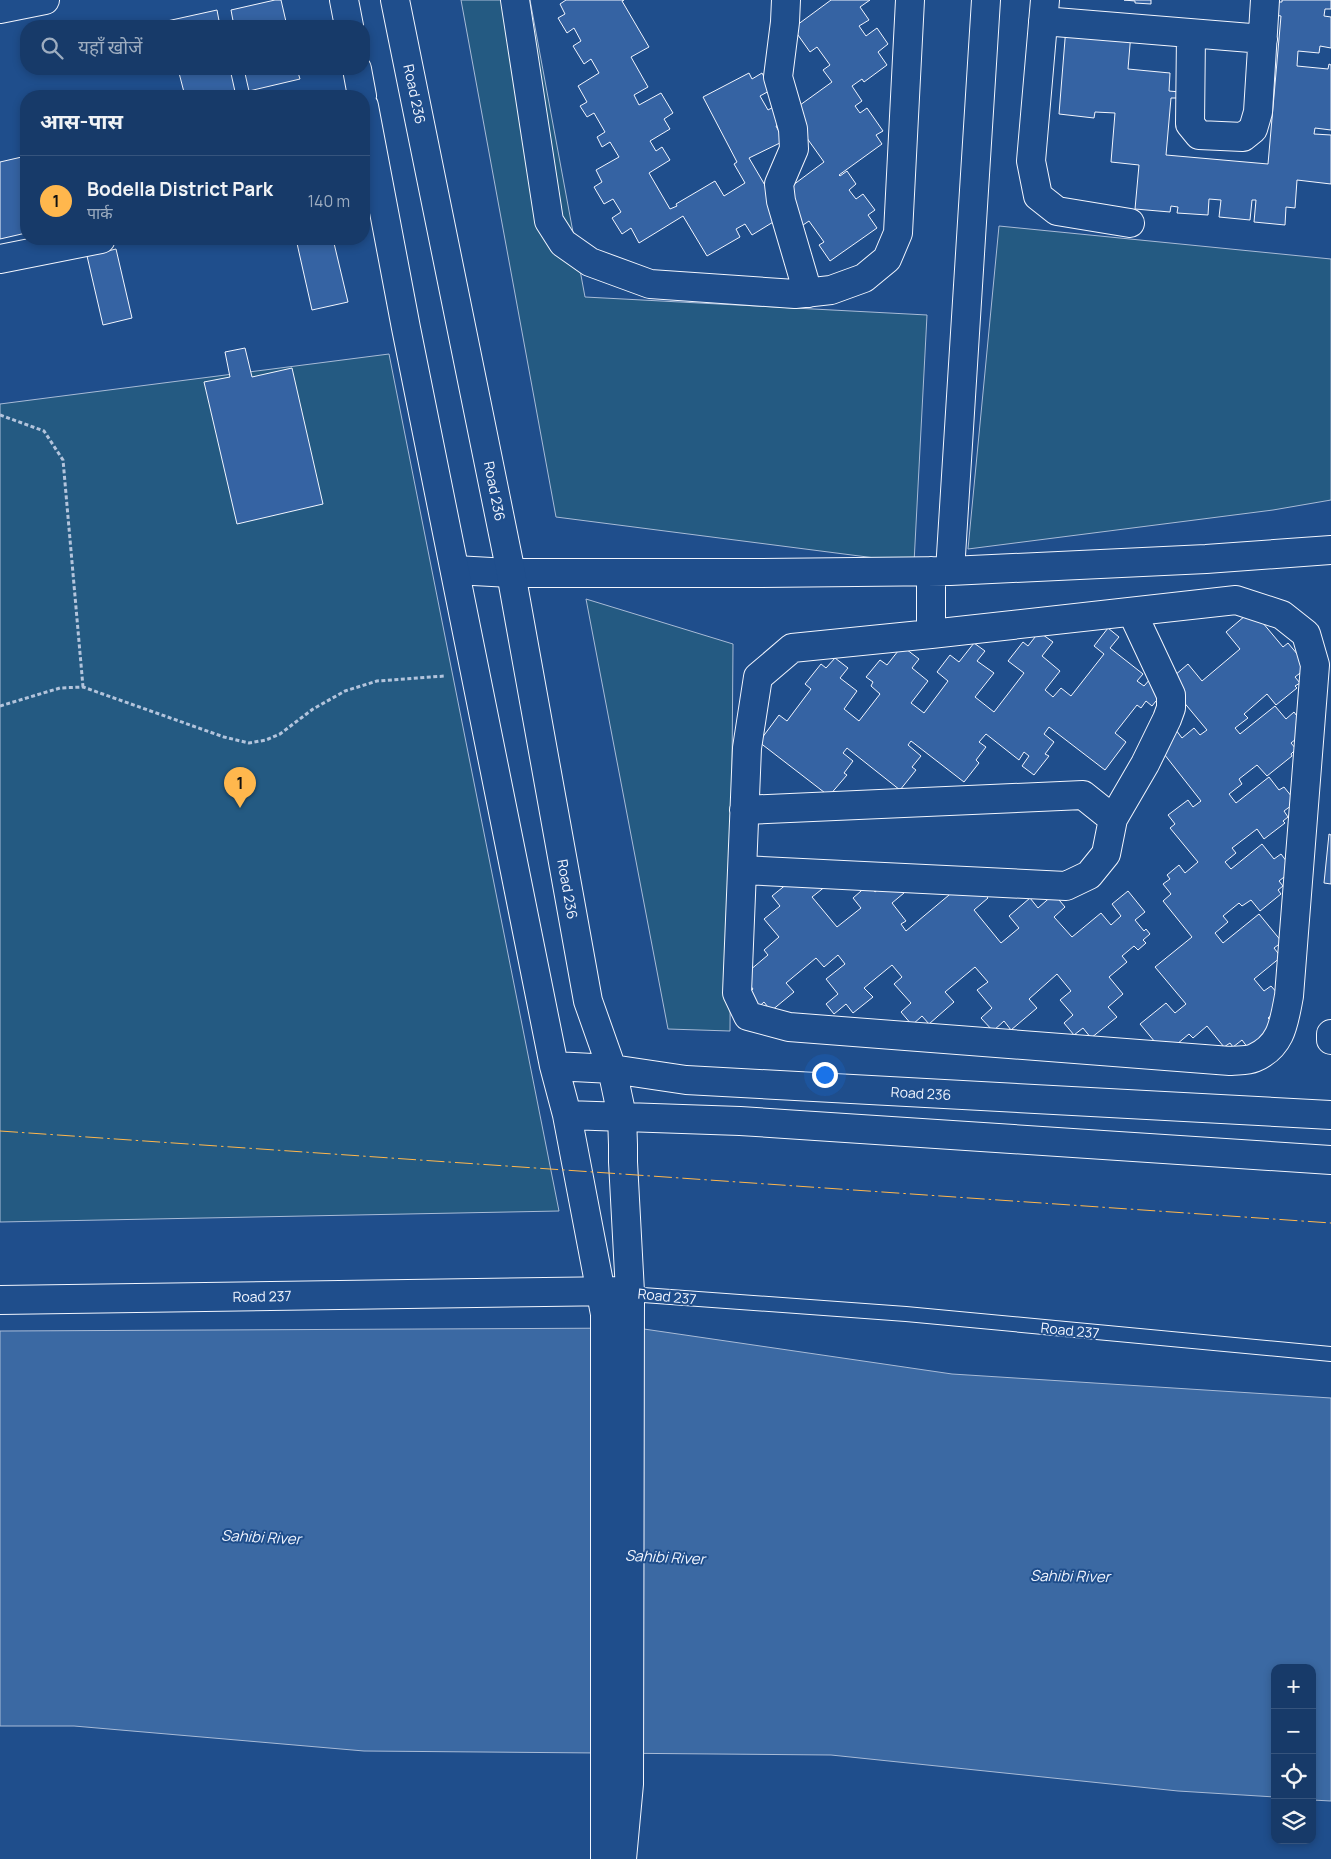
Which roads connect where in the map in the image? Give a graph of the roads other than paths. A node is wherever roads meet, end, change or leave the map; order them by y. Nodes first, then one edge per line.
1 (45, 0) edge
2 (344, 0) edge
3 (395, 0) edge
4 (515, 0) edge
5 (786, 0) edge
6 (910, 0) edge
7 (986, 0) edge
8 (1266, 0) edge
9 (0, 9) edge
10 (1044, 11) edge
11 (348, 20) edge
12 (1190, 34) junction
13 (1263, 39) junction
14 (358, 75) edge
15 (361, 90) edge
16 (371, 187) edge
17 (1130, 223) dead end
18 (71, 245) edge
19 (0, 259) edge
20 (808, 293) junction
21 (1331, 550) edge
22 (455, 570) junction
23 (940, 571) junction
24 (511, 573) junction
25 (1132, 612) junction
26 (931, 634) junction
27 (744, 810) junction
28 (1113, 819) junction
29 (742, 870) junction
30 (1331, 1034) edge
31 (1331, 1040) edge
32 (554, 1066) junction
33 (612, 1068) junction
34 (567, 1115) junction
35 (1331, 1115) edge
36 (622, 1116) junction
37 (1331, 1160) edge
38 (0, 1300) edge
39 (616, 1302) junction
40 (1331, 1354) edge
41 (617, 1785) junction
42 (605, 1859) edge
43 (622, 1859) edge

1 - 9 street
2 - 11 street
3 - 24 street, Road 236
4 - 20 street
5 - 20 street
6 - 20 street
7 - 23 street
8 - 13 street
10 - 12 street
10 - 17 street
12 - 13 street
12 - 13 street
14 - 15 street
16 - 22 street
18 - 19 street
21 - 23 street
22 - 24 street
22 - 32 street
23 - 24 street
23 - 26 street
24 - 33 street, Road 236
25 - 26 street
25 - 28 street
25 - 29 street
26 - 27 street
27 - 28 street
27 - 29 street
28 - 29 street
30 - 31 street
32 - 33 street
32 - 34 street
33 - 35 street, Road 236
33 - 36 street
34 - 36 street
34 - 39 street
36 - 37 street
36 - 39 street
38 - 39 street, Road 237
39 - 40 lane, Road 237
39 - 41 street
41 - 42 street
41 - 43 street

